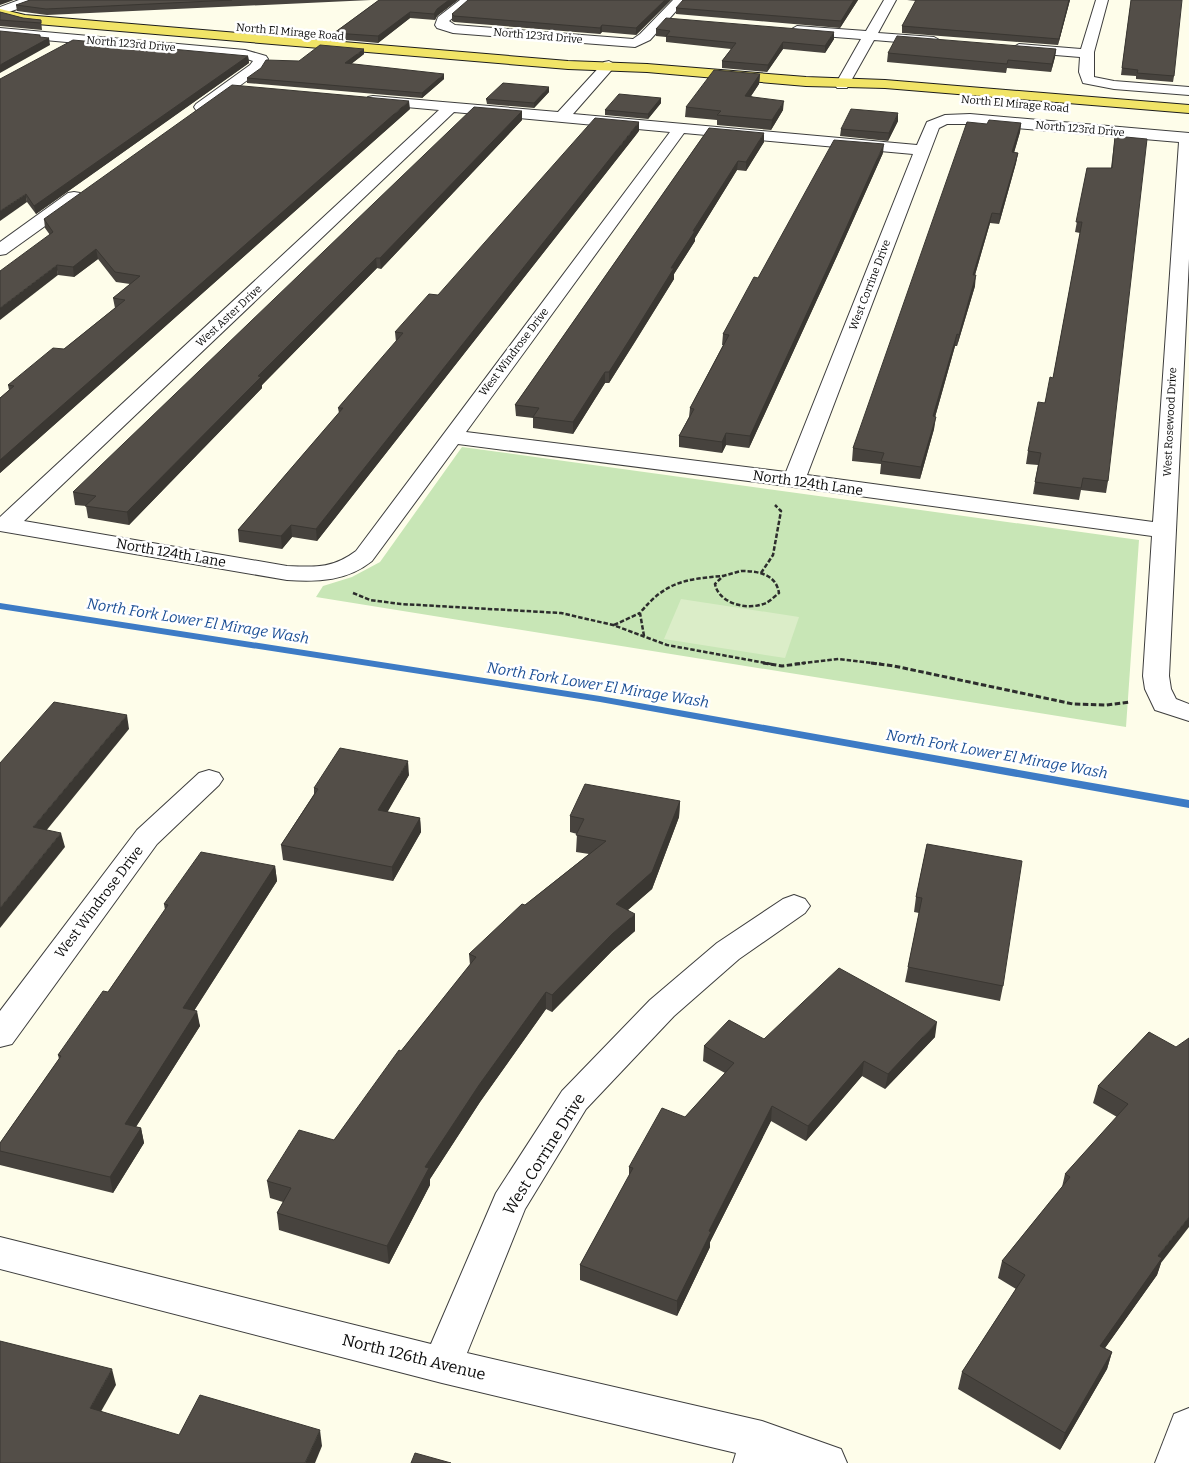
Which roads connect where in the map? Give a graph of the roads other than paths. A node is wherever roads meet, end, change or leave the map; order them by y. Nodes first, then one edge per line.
1 (13, 0) edge
2 (31, 0) edge
3 (468, 0) edge
4 (680, 0) edge
5 (890, 0) edge
6 (1102, 0) edge
7 (0, 11) edge
8 (663, 19) junction
9 (683, 21) edge
10 (781, 29) edge
11 (0, 32) edge
12 (870, 36) junction
13 (74, 39) junction
14 (949, 42) edge
15 (1008, 47) edge
16 (57, 49) edge
17 (1088, 54) junction
18 (610, 65) junction
19 (842, 85) junction
20 (230, 87) junction
21 (249, 88) edge
22 (1189, 91) edge
23 (355, 98) edge
24 (451, 107) junction
25 (1189, 110) edge
26 (190, 115) edge
27 (562, 117) junction
28 (970, 119) joint
29 (680, 128) junction
30 (1188, 132) edge
31 (922, 150) junction
32 (87, 188) edge
33 (0, 250) edge
34 (451, 437) junction
35 (794, 481) junction
36 (3, 525) edge
37 (1164, 531) junction
38 (342, 571) joint
39 (1177, 709) edge
40 (209, 780) dead end
41 (794, 906) dead end
42 (0, 1035) edge
43 (0, 1253) edge
44 (442, 1365) junction
45 (1189, 1427) edge
46 (758, 1452) edge
47 (826, 1463) edge
48 (1176, 1463) edge

1 - 7 street
2 - 7 street
3 - 8 street, North 123rd Drive
4 - 8 street
5 - 12 street
6 - 17 street
7 - 18 main road, North El Mirage Road
8 - 9 street
10 - 12 street
11 - 13 street, North 123rd Drive
12 - 14 street
12 - 19 street
13 - 16 street
13 - 20 street, North 123rd Drive
15 - 17 street
17 - 22 street
18 - 19 main road, North El Mirage Road
18 - 27 street
19 - 25 main road, North El Mirage Road
19 - 30 main road, North El Mirage Road
20 - 21 street
20 - 26 street
23 - 24 street
24 - 27 street
24 - 36 street, West Aster Drive
27 - 29 street
28 - 30 street, North 123rd Drive
28 - 31 street, West Corrine Drive
29 - 31 street
29 - 34 street, West Windrose Drive
30 - 37 street, West Rosewood Drive
31 - 35 street, West Corrine Drive
32 - 33 street
34 - 35 street, North 124th Lane
34 - 38 street, West Windrose Drive
35 - 37 street, North 124th Lane
36 - 38 street, North 124th Lane
37 - 39 street, West Rosewood Drive
40 - 42 street, West Windrose Drive
41 - 44 street, West Corrine Drive
43 - 44 street, North 126th Avenue
44 - 46 street, North 126th Avenue
45 - 48 street
46 - 47 street, North 126th Avenue

